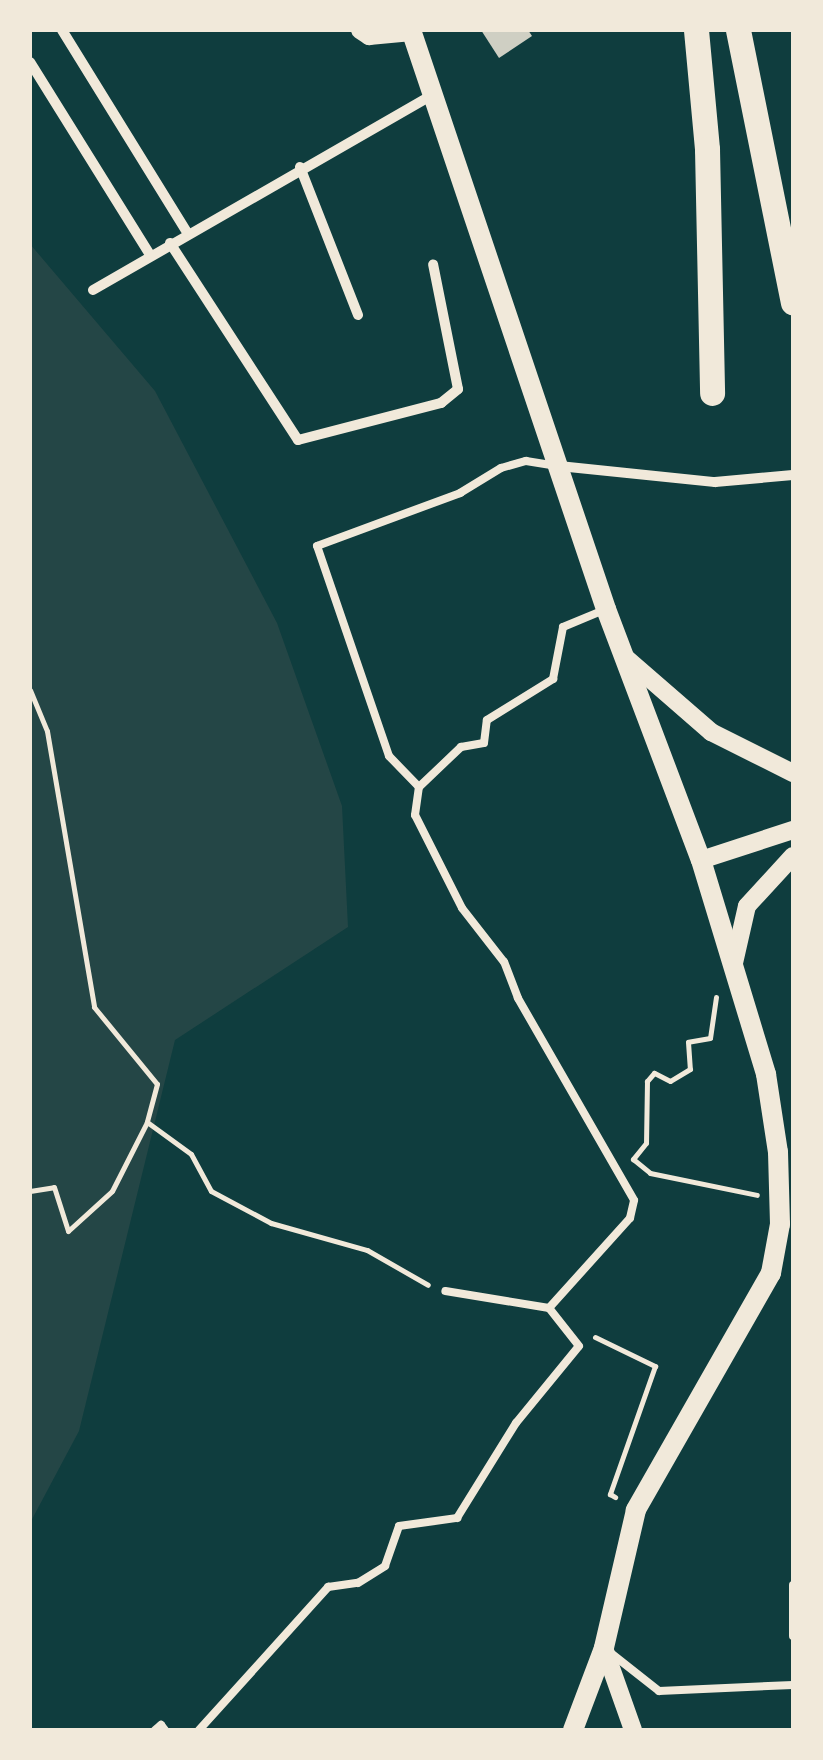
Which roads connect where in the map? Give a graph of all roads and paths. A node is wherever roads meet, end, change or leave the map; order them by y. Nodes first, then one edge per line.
1 (62, 30) edge
2 (360, 30) edge
3 (696, 30) edge
4 (738, 30) edge
5 (412, 31) edge
6 (30, 62) edge
7 (436, 92) junction
8 (300, 168) junction
9 (187, 232) junction
10 (170, 243) junction
11 (150, 256) junction
12 (434, 264) dead end
13 (93, 290) dead end
14 (793, 302) edge
15 (358, 315) dead end
16 (712, 393) dead end
17 (558, 466) junction
18 (793, 474) edge
19 (606, 609) junction
20 (625, 656) junction
21 (30, 690) edge
22 (793, 773) edge
23 (419, 788) junction
24 (793, 830) edge
25 (793, 856) edge
26 (701, 860) junction
27 (736, 973) junction
28 (147, 1122) junction
29 (30, 1190) edge
30 (775, 1199) dead end
31 (416, 1280) dead end
32 (444, 1291) dead end
33 (549, 1308) junction
34 (578, 1346) junction
35 (636, 1510) junction
36 (793, 1585) edge
37 (793, 1636) edge
38 (604, 1648) junction
39 (793, 1685) edge
40 (155, 1730) edge
41 (166, 1730) edge
42 (199, 1730) edge
43 (573, 1730) edge
44 (634, 1730) edge

1 - 9 street
2 - 5 street
3 - 16 main road
4 - 14 main road
5 - 7 main road
6 - 11 street
7 - 8 street
7 - 17 main road
8 - 9 street
8 - 15 street
9 - 10 street
10 - 11 street
10 - 12 street
11 - 13 street
17 - 18 street
17 - 19 main road
17 - 23 lane
19 - 20 main road
19 - 23 lane
20 - 22 street
20 - 26 main road
21 - 28 path
23 - 33 lane
24 - 26 street
25 - 27 street
26 - 27 main road
27 - 30 path
27 - 35 main road
28 - 29 path
28 - 31 path
32 - 33 lane
33 - 34 lane
34 - 35 path
34 - 42 lane
35 - 38 main road
36 - 37 lane
38 - 39 lane
38 - 43 main road
38 - 44 street
40 - 41 lane

